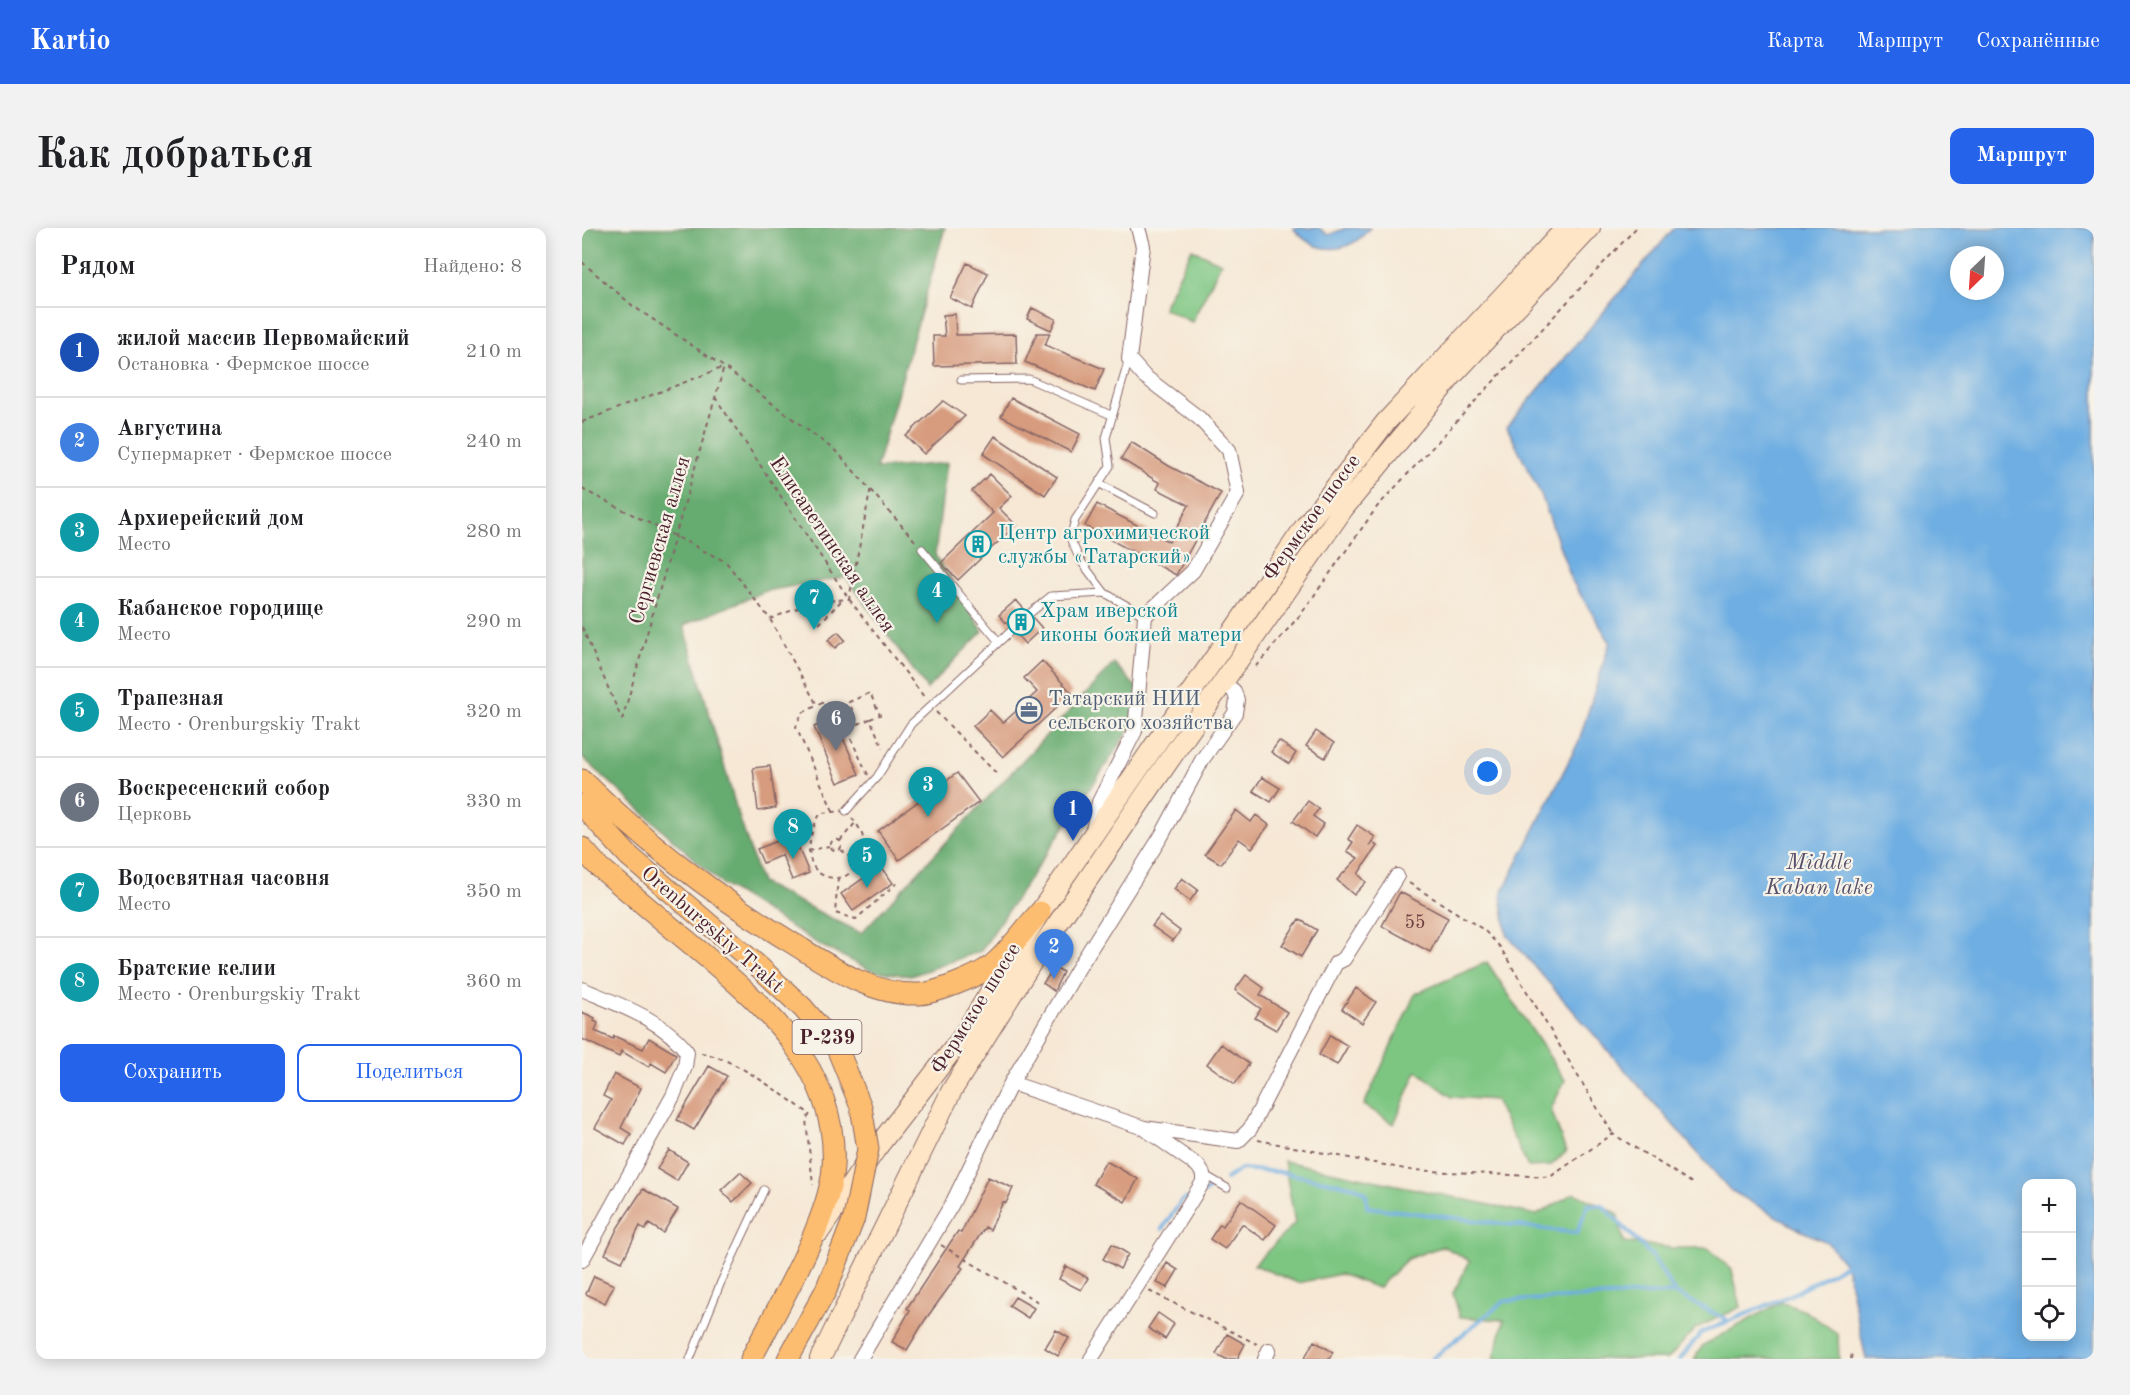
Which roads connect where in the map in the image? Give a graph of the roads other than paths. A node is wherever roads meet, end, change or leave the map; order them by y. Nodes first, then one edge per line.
1 (1138, 228) edge
2 (1566, 228) edge
3 (1590, 228) edge
4 (1129, 359) junction
5 (961, 380) dead end
6 (1112, 415) junction
7 (1100, 484) junction
8 (1155, 513) dead end
9 (922, 549) road end
10 (1105, 593) junction
11 (1029, 614) dead end
12 (1145, 616) junction
13 (1012, 630) dead end
14 (999, 642) junction
15 (1228, 687) junction
16 (582, 780) edge
17 (582, 805) edge
18 (846, 811) road end
19 (1092, 838) junction
20 (582, 848) edge
21 (1397, 876) road end
22 (1040, 912) junction
23 (582, 989) edge
24 (1011, 1083) junction
25 (1144, 1128) junction
26 (1203, 1174) junction
27 (1227, 1188) dead end
28 (764, 1190) dead end
29 (582, 1260) edge
30 (799, 1262) junction
31 (690, 1359) edge
32 (751, 1359) edge
33 (788, 1359) edge
34 (820, 1359) edge
35 (860, 1359) edge
36 (1091, 1359) edge

1 - 4 street
2 - 19 main road, Фермское шоссе
3 - 15 main road, Фермское шоссе
4 - 6 lane
4 - 12 street
5 - 6 lane
6 - 7 lane
7 - 8 lane
7 - 10 lane
9 - 14 lane
10 - 11 lane
10 - 12 lane
12 - 19 street
13 - 14 lane
14 - 18 lane
15 - 24 street
15 - 34 main road, Фермское шоссе
16 - 22 main road, Orenburgskiy Trakt
17 - 33 main road, Orenburgskiy Trakt / Р-239, bridge
19 - 22 main road, Фермское шоссе
20 - 30 main road, Orenburgskiy Trakt / Р-239
21 - 25 street
22 - 30 main road, Фермское шоссе
23 - 29 street
24 - 25 street
24 - 35 street
25 - 26 street
26 - 27 lane
26 - 36 street
28 - 31 lane
30 - 32 main road, Orenburgskiy Trakt / Р-239

